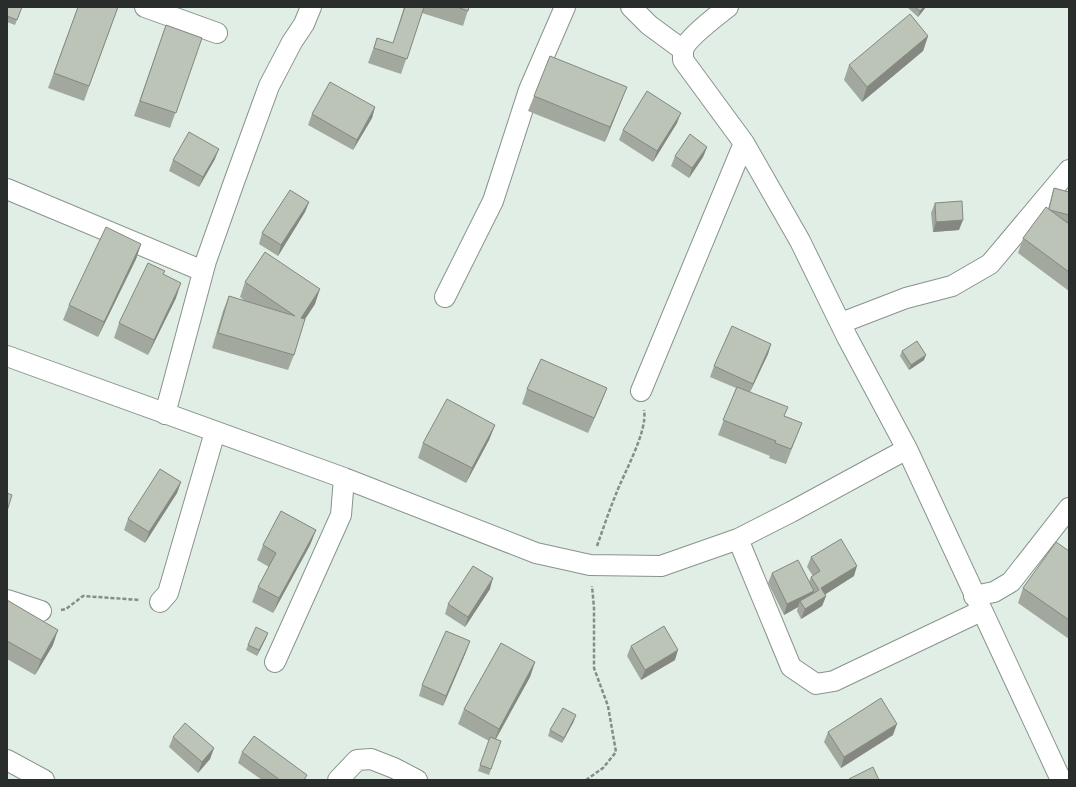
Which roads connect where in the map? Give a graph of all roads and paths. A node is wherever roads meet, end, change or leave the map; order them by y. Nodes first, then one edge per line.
1 (145, 7) edge
2 (311, 7) edge
3 (565, 7) edge
4 (631, 7) edge
5 (728, 7) edge
6 (217, 33) dead end
7 (683, 50) junction
8 (744, 142) junction
9 (1069, 170) edge
10 (7, 189) edge
11 (203, 271) junction
12 (445, 297) dead end
13 (841, 323) junction
14 (7, 356) edge
15 (641, 391) joint
16 (165, 414) junction
17 (216, 432) junction
18 (907, 449) junction
19 (344, 478) junction
20 (1069, 508) edge
21 (738, 540) junction
22 (590, 565) junction
23 (7, 600) edge
24 (160, 602) joint
25 (978, 603) junction
26 (41, 611) joint
27 (275, 662) dead end
28 (7, 760) edge
29 (44, 780) edge
30 (338, 780) edge
31 (417, 780) edge
32 (586, 780) edge
33 (1061, 780) edge

1 - 6 street
2 - 11 street
3 - 12 street
4 - 7 street
5 - 7 street
7 - 8 street
8 - 13 street
8 - 15 street
9 - 13 street
10 - 11 street
11 - 16 street
13 - 18 street
14 - 16 street
15 - 22 path
16 - 17 street
17 - 19 street
17 - 24 street
18 - 21 street
18 - 25 street
19 - 22 street
19 - 27 street
20 - 25 street
21 - 22 street
21 - 25 street
22 - 32 path
23 - 26 street
24 - 26 path
25 - 33 street
28 - 29 street
30 - 31 street

